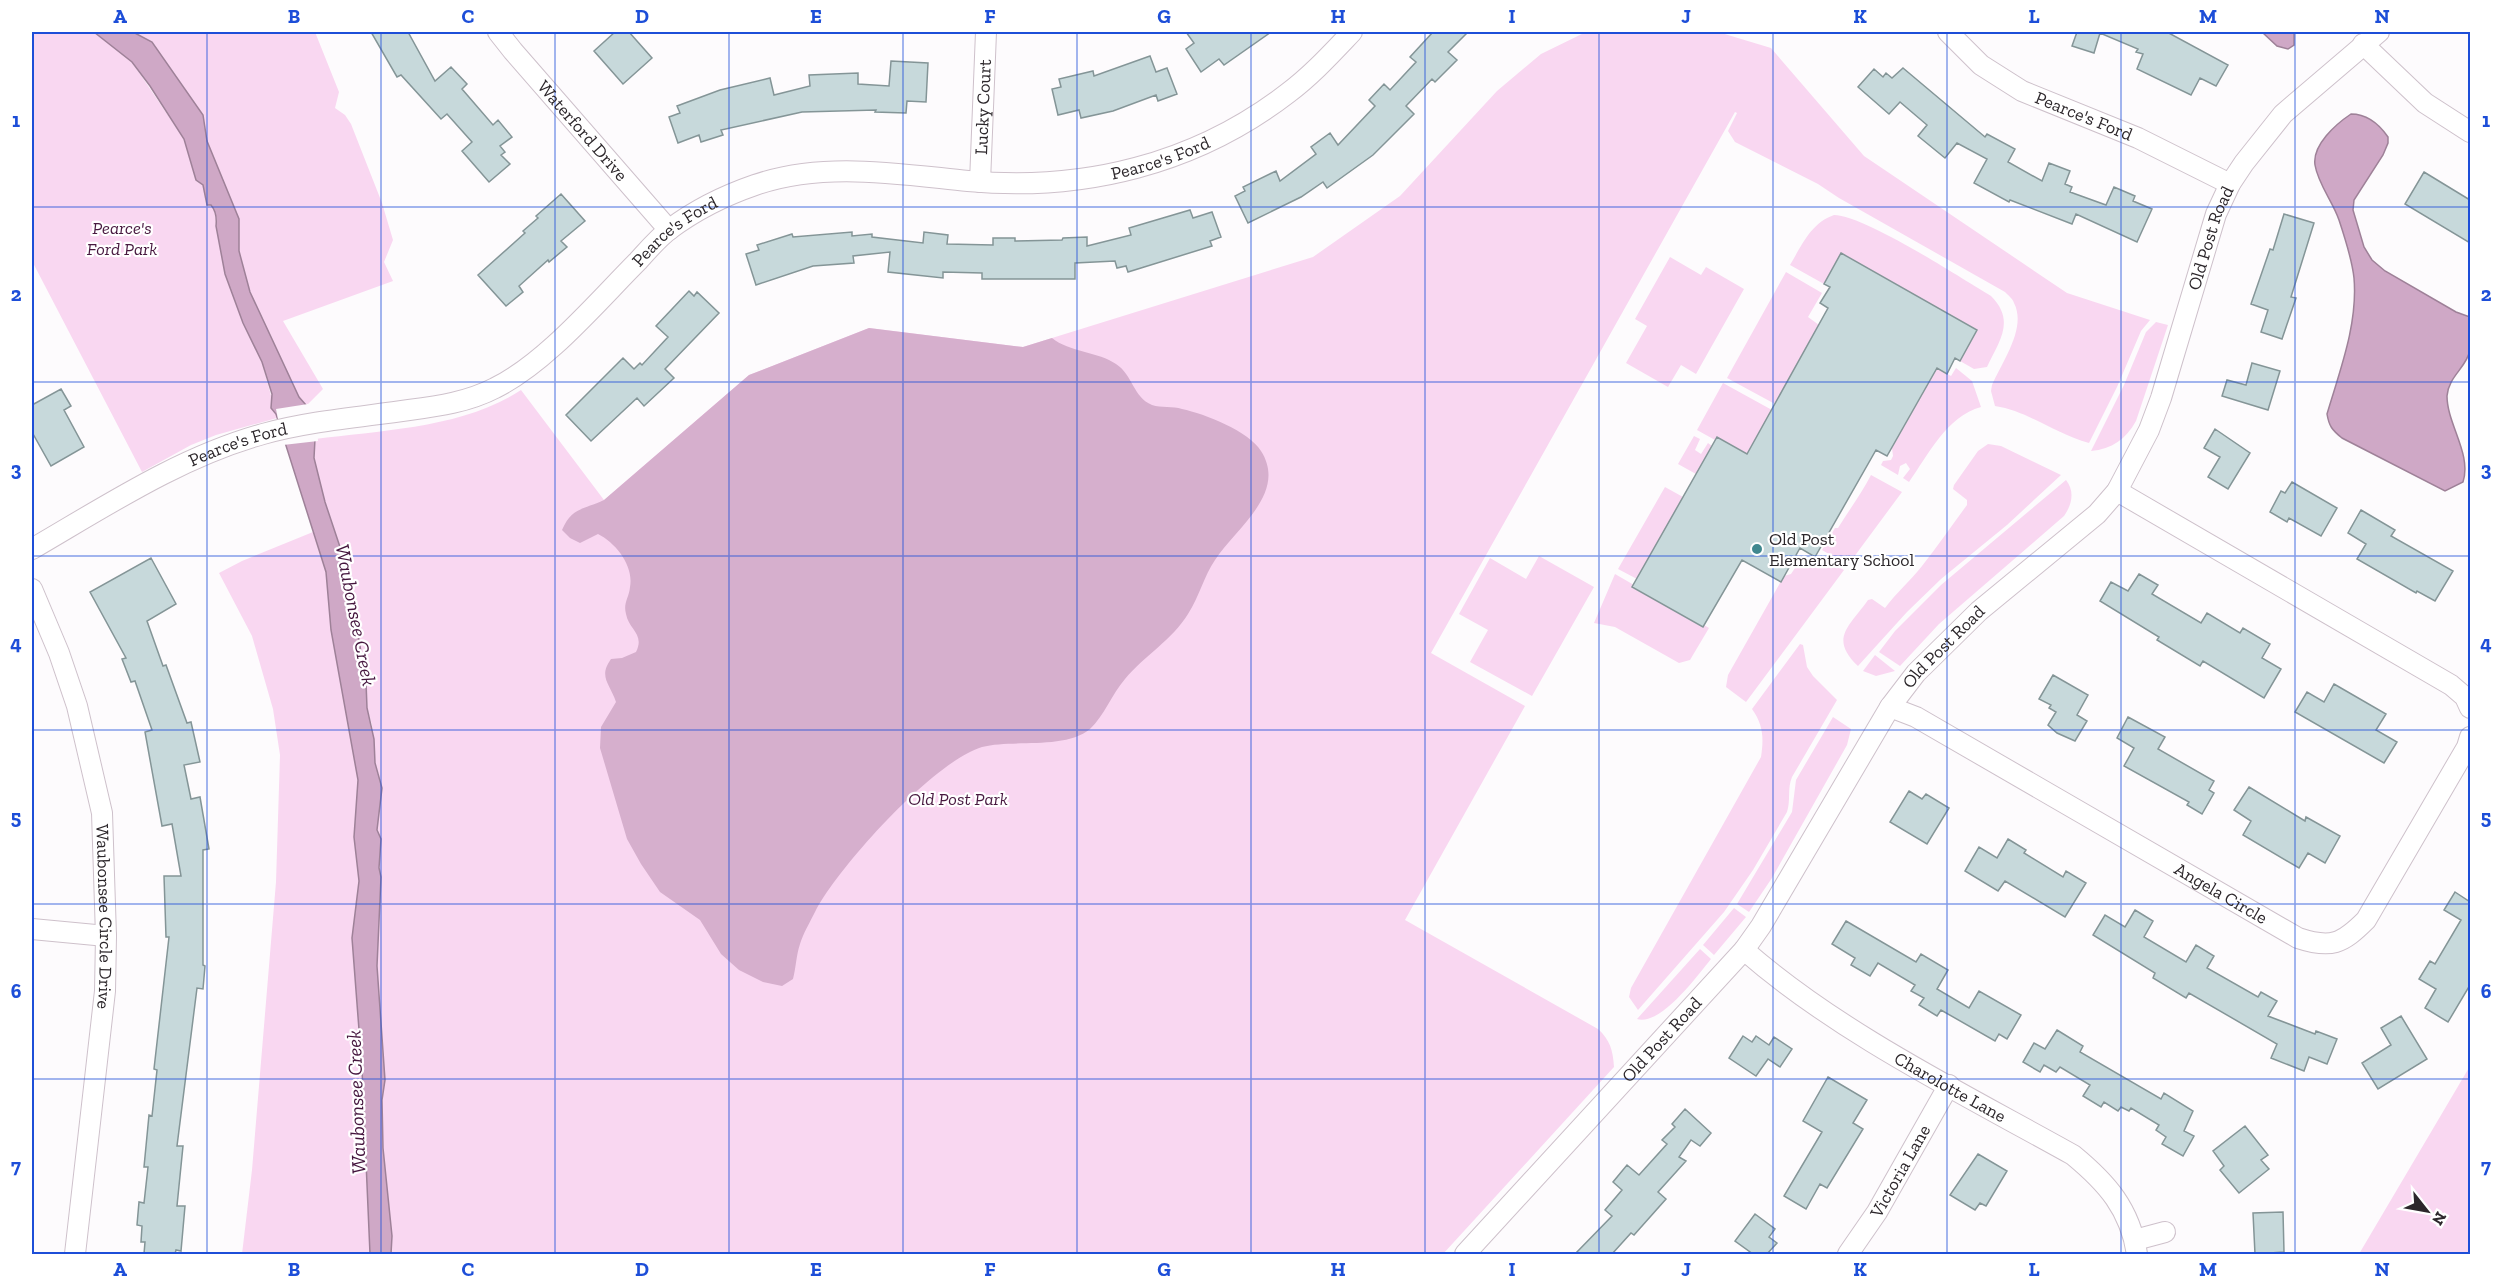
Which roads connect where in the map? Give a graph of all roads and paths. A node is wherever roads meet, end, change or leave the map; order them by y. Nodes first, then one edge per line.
1 (498, 32) edge
2 (986, 32) edge
3 (1352, 32) edge
4 (1948, 32) edge
5 (2371, 38) edge
6 (2470, 132) edge
7 (980, 182) junction
8 (2230, 184) junction
9 (669, 230) junction
10 (2117, 491) junction
11 (32, 549) edge
12 (32, 589) edge
13 (1890, 707) junction
14 (2470, 708) edge
15 (2470, 736) edge
16 (32, 929) edge
17 (106, 936) junction
18 (1744, 950) junction
19 (1948, 1085) junction
20 (2165, 1232) dead end
21 (2136, 1247) edge
22 (75, 1254) edge
23 (1465, 1254) edge
24 (1848, 1254) edge

1 - 9 street, Waterford Drive
2 - 7 street, Lucky Court
3 - 7 street, Pearce's Ford
4 - 8 street, Pearce's Ford
5 - 6 street
5 - 8 street, Old Post Road
7 - 9 street, Pearce's Ford
8 - 10 street, Old Post Road
9 - 11 street, Pearce's Ford
10 - 13 street, Old Post Road
10 - 14 street
12 - 17 street, Waubonsee Circle Drive
13 - 15 street, Angela Circle
13 - 18 street, Old Post Road
16 - 17 street
17 - 22 street, Waubonsee Circle Drive
18 - 19 street, Charolotte Lane
18 - 23 street, Old Post Road
19 - 21 street, Charolotte Lane
19 - 24 street, Victoria Lane
20 - 21 street, Charolotte Lane

